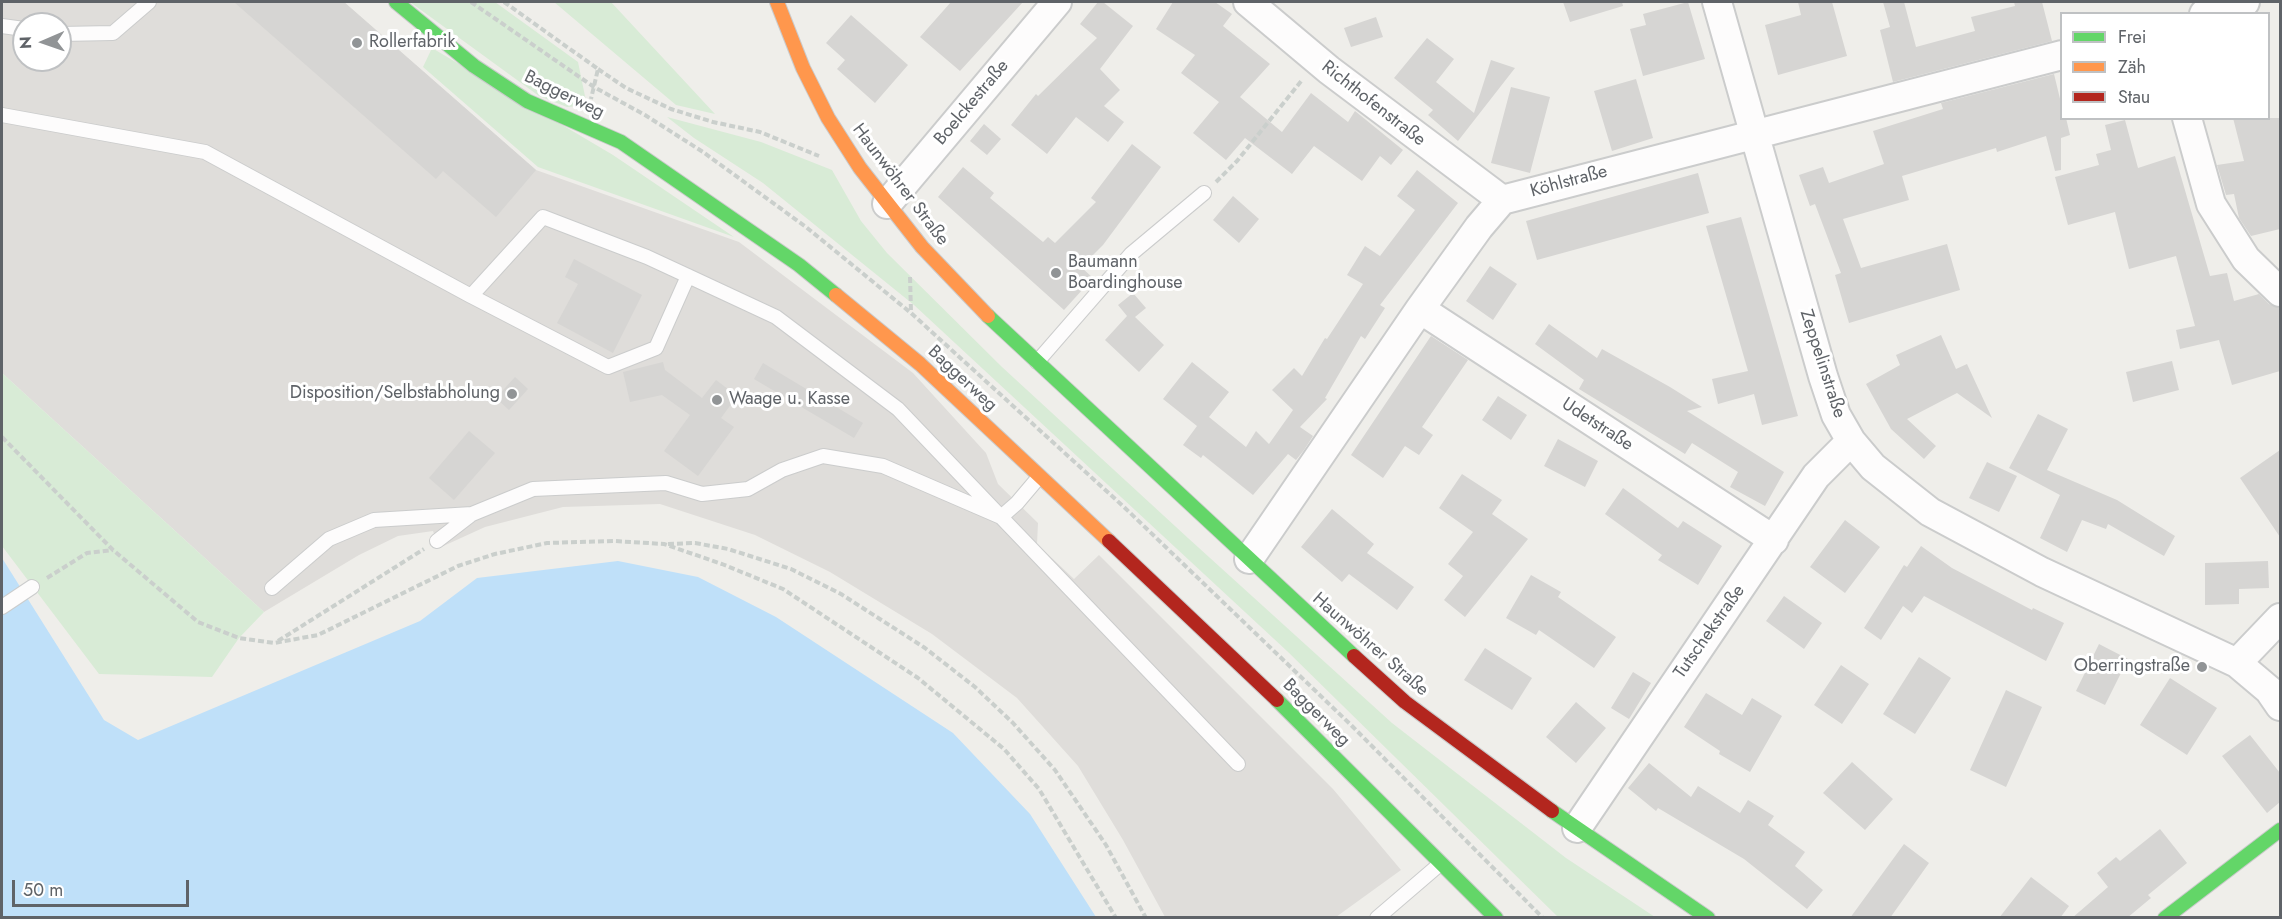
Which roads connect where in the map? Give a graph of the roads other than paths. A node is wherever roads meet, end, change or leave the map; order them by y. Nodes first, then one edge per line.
1 (149, 2) edge
2 (396, 2) edge
3 (777, 2) edge
4 (1057, 2) edge
5 (1248, 2) edge
6 (1717, 2) edge
7 (72, 34) edge
8 (2060, 55) edge
9 (2, 115) edge
10 (2188, 120) edge
11 (1756, 135) junction
12 (1204, 193) road end
13 (1502, 200) junction
14 (887, 204) junction
15 (688, 276) junction
16 (2280, 292) edge
17 (471, 296) junction
18 (1420, 309) junction
19 (1037, 362) junction
20 (1851, 441) junction
21 (1038, 477) junction
22 (472, 514) junction
23 (1001, 517) junction
24 (1774, 540) junction
25 (437, 541) road end
26 (1249, 559) junction
27 (32, 587) road end
28 (272, 588) dead end
29 (2, 607) edge
30 (2280, 618) edge
31 (2237, 663) junction
32 (2280, 706) edge
33 (1238, 764) dead end
34 (1577, 828) junction
35 (2280, 830) edge
36 (1440, 864) junction
37 (1377, 918) edge
38 (1496, 918) edge
39 (1708, 918) edge
40 (2164, 918) edge

1 - 7 lane
2 - 21 street, Baggerweg
3 - 14 street, Haunwöhrer Straße
4 - 14 street, Boelckestraße
5 - 13 street, Richthofenstraße
6 - 11 street, Zeppelinstraße
8 - 11 street, Köhlstraße
9 - 17 lane
10 - 16 street
11 - 13 street, Köhlstraße
11 - 20 street, Zeppelinstraße
12 - 19 lane
13 - 18 street
14 - 19 street, Haunwöhrer Straße
15 - 17 lane
15 - 17 lane
15 - 23 lane
18 - 24 street, Udetstraße
18 - 26 street
19 - 26 street, Haunwöhrer Straße
20 - 24 street, Tutschekstraße
20 - 31 street, Zeppelinstraße
21 - 23 lane
21 - 36 street, Baggerweg
22 - 23 lane
22 - 25 lane
22 - 28 lane
23 - 33 lane
24 - 34 street, Tutschekstraße
26 - 34 street, Haunwöhrer Straße
27 - 29 lane
30 - 31 street
31 - 32 street, Zeppelinstraße
34 - 39 street, Haunwöhrer Straße
35 - 40 street
36 - 37 lane
36 - 38 street, Baggerweg

